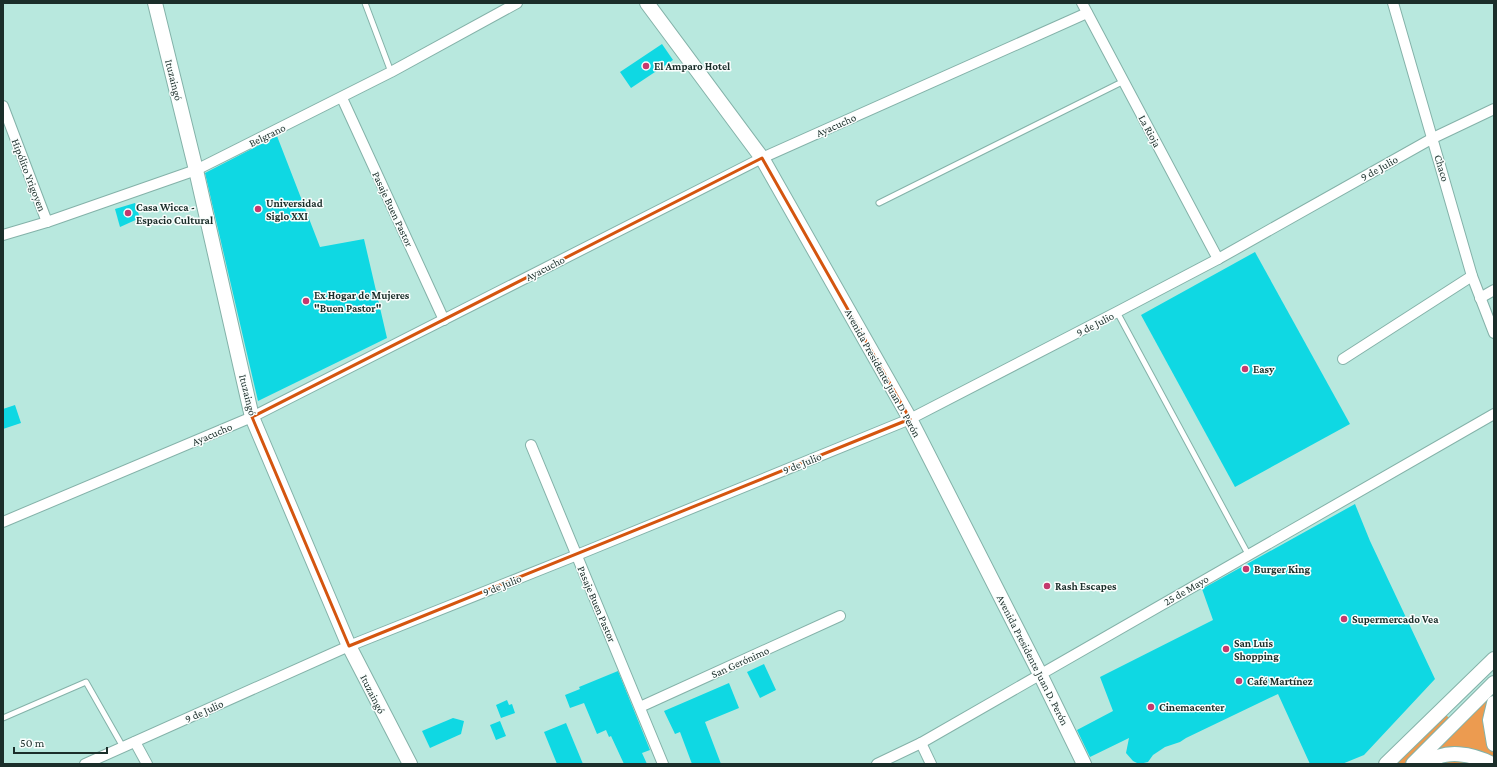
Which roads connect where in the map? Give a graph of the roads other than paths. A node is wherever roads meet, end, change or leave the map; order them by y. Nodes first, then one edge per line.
1 (155, 3) edge
2 (365, 3) edge
3 (517, 3) edge
4 (647, 3) edge
5 (1082, 3) edge
6 (1393, 3) edge
7 (1087, 13) junction
8 (391, 72) junction
9 (1124, 81) junction
10 (342, 98) junction
11 (3, 106) edge
12 (1494, 109) edge
13 (1433, 138) junction
14 (762, 158) junction
15 (196, 170) junction
16 (880, 203) dead end
17 (46, 222) junction
18 (3, 235) edge
19 (1218, 259) junction
20 (1472, 276) junction
21 (1494, 290) edge
22 (1480, 298) junction
23 (1117, 312) junction
24 (444, 320) junction
25 (1494, 332) edge
26 (1343, 359) dead end
27 (1494, 414) edge
28 (252, 417) junction
29 (910, 419) junction
30 (531, 445) dead end
31 (3, 522) edge
32 (1248, 554) junction
33 (576, 555) junction
34 (840, 616) dead end
35 (349, 646) junction
36 (1494, 659) edge
37 (1040, 674) junction
38 (1494, 683) edge
39 (1494, 703) edge
40 (640, 707) junction
41 (3, 718) edge
42 (135, 742) junction
43 (921, 743) junction
44 (1494, 744) edge
45 (123, 747) junction
46 (85, 764) edge
47 (147, 764) edge
48 (410, 764) edge
49 (663, 764) edge
50 (877, 764) edge
51 (931, 764) edge
52 (1084, 764) edge
53 (1386, 764) edge
54 (1413, 764) edge
55 (1427, 764) edge
56 (1492, 764) edge

1 - 15 street, Ituzaingó
2 - 8 lane
3 - 8 street, Belgrano
4 - 14 street, Avenida Presidente Juan D. Perón
5 - 7 street, La Rioja
6 - 13 street, Chaco
7 - 9 street, La Rioja
7 - 14 street, Ayacucho
8 - 10 street, Belgrano
9 - 16 lane
9 - 19 street, La Rioja
10 - 15 street, Belgrano
10 - 24 street, Pasaje Buen Pastor
11 - 17 street, Hipólito Yrigoyen
12 - 13 street, 9 de Julio
13 - 19 street, 9 de Julio
13 - 20 street, Chaco
14 - 24 street, Ayacucho
14 - 29 street, Avenida Presidente Juan D. Perón
15 - 17 street, Belgrano
15 - 28 street, Ituzaingó
17 - 18 street, Belgrano
19 - 23 street, 9 de Julio
20 - 22 street, Chaco
20 - 26 street
21 - 22 street
22 - 25 street, Chaco
23 - 29 street, 9 de Julio
23 - 32 lane
24 - 28 street, Ayacucho
27 - 32 street, 25 de Mayo
28 - 31 street, Ayacucho
28 - 35 street, Ituzaingó
29 - 33 street, 9 de Julio
29 - 37 street, Avenida Presidente Juan D. Perón
30 - 33 street, Pasaje Buen Pastor
32 - 37 street, 25 de Mayo
33 - 35 street, 9 de Julio
33 - 40 street, Pasaje Buen Pastor
34 - 40 street, San Gerónimo
35 - 42 street, 9 de Julio
35 - 48 street, Ituzaingó
36 - 53 street
37 - 43 street, 25 de Mayo
37 - 52 street, Avenida Presidente Juan D. Perón
38 - 54 street
39 - 44 street
40 - 49 street, Pasaje Buen Pastor
41 - 45 lane
42 - 45 street, 9 de Julio
42 - 47 street
43 - 50 street, 25 de Mayo
43 - 51 street
45 - 46 street, 9 de Julio
55 - 56 street

